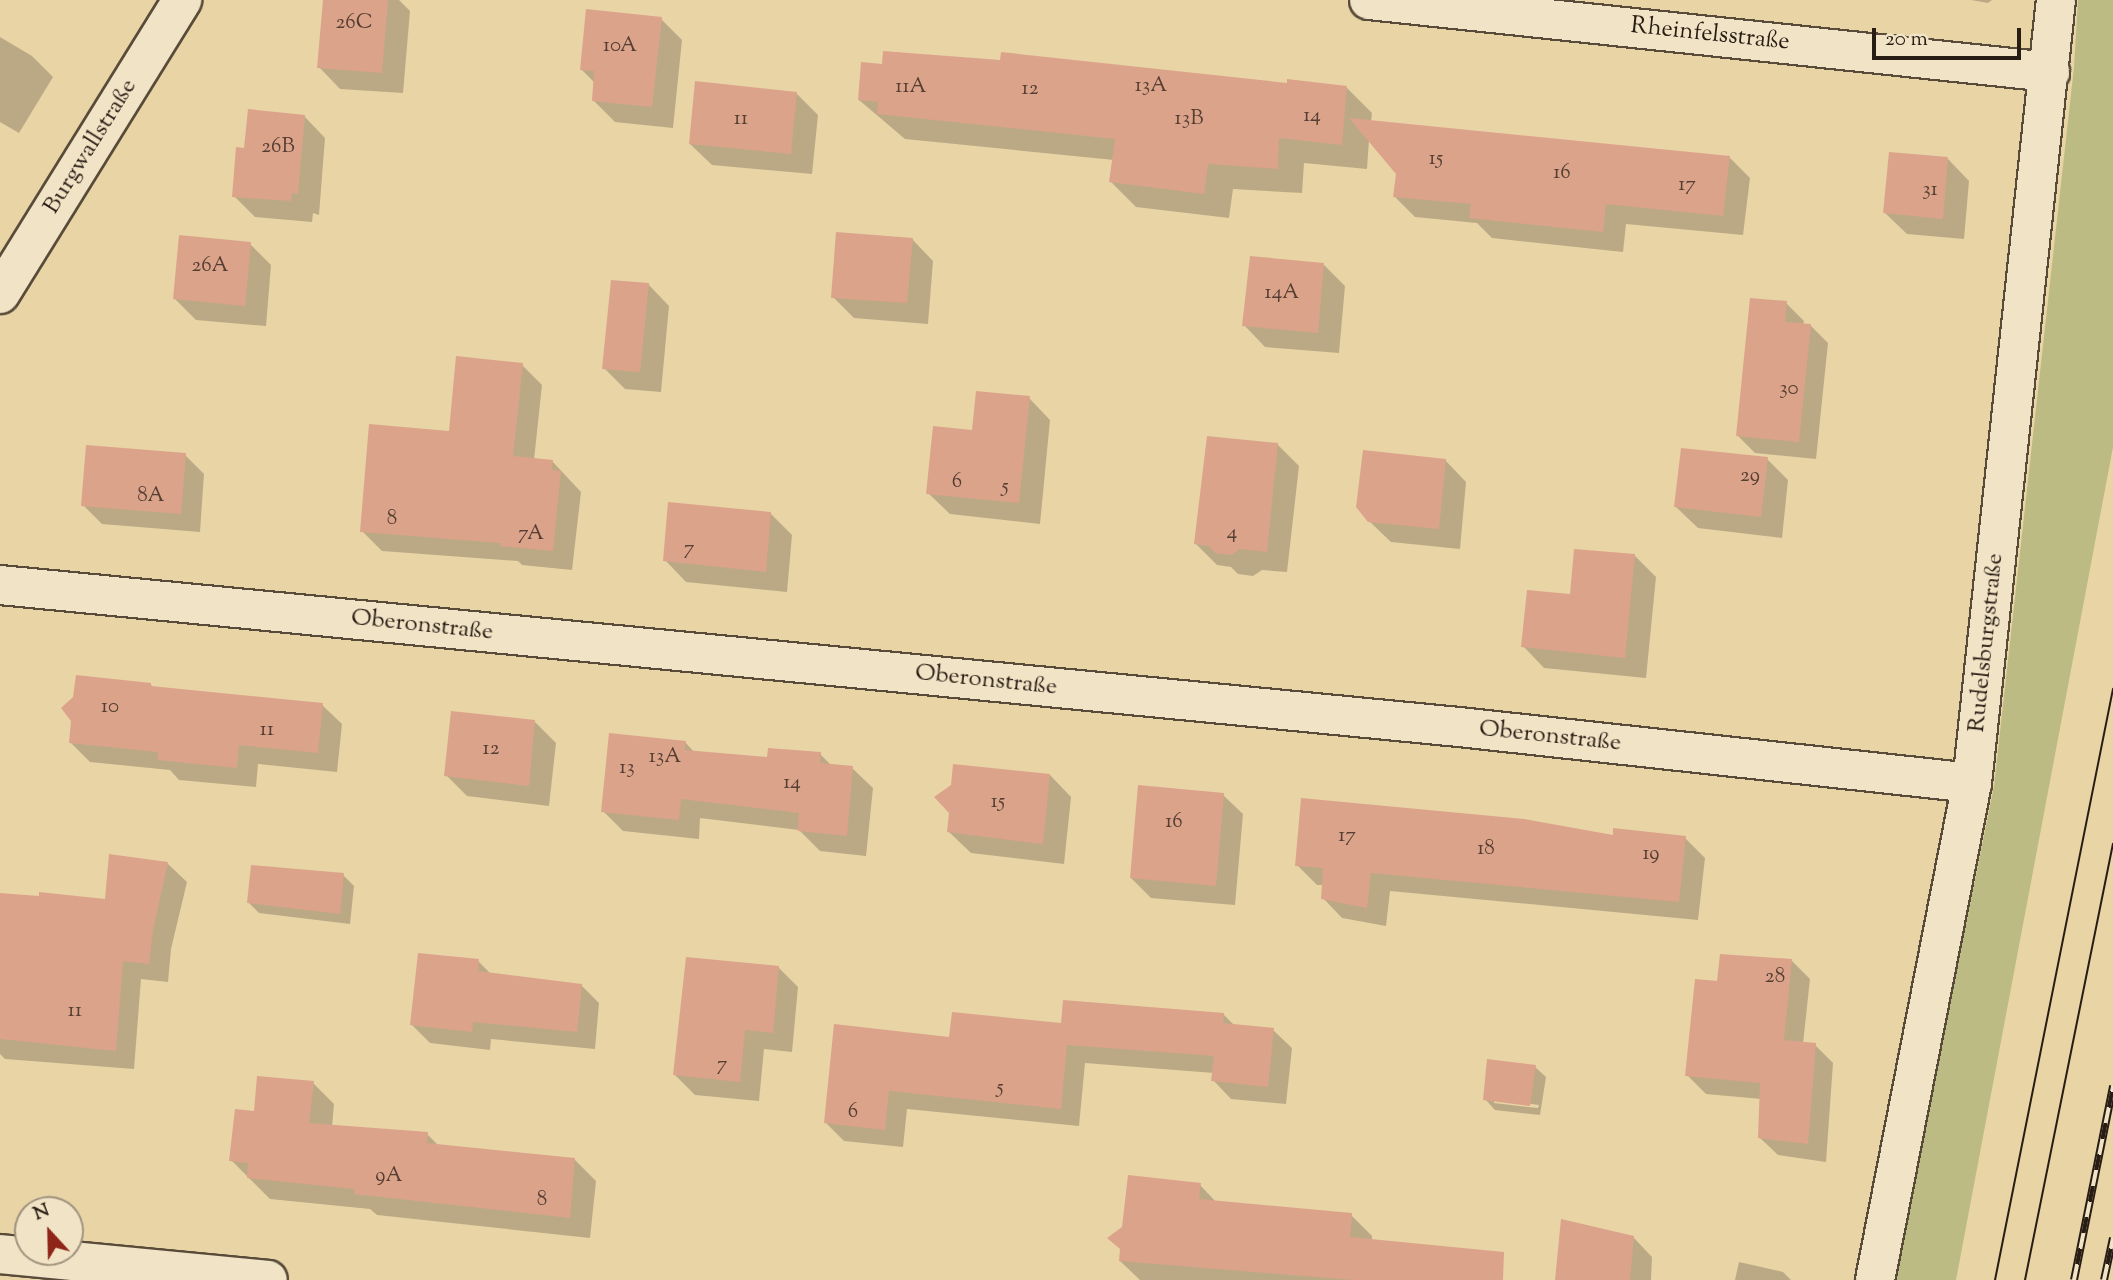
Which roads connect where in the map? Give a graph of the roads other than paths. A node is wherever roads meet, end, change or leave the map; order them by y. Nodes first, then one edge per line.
1 (182, 0) edge
2 (1369, 0) edge
3 (2056, 0) edge
4 (2050, 72) junction
5 (0, 294) edge
6 (0, 585) edge
7 (1972, 783) junction
8 (0, 1254) edge
9 (268, 1280) edge
10 (1875, 1280) edge

1 - 5 street, Burgwallstraße
2 - 4 street, Rheinfelsstraße
3 - 4 street, Rudelsburgstraße
4 - 7 street, Rudelsburgstraße
6 - 7 street, Oberonstraße
7 - 10 street, Rudelsburgstraße
8 - 9 street

